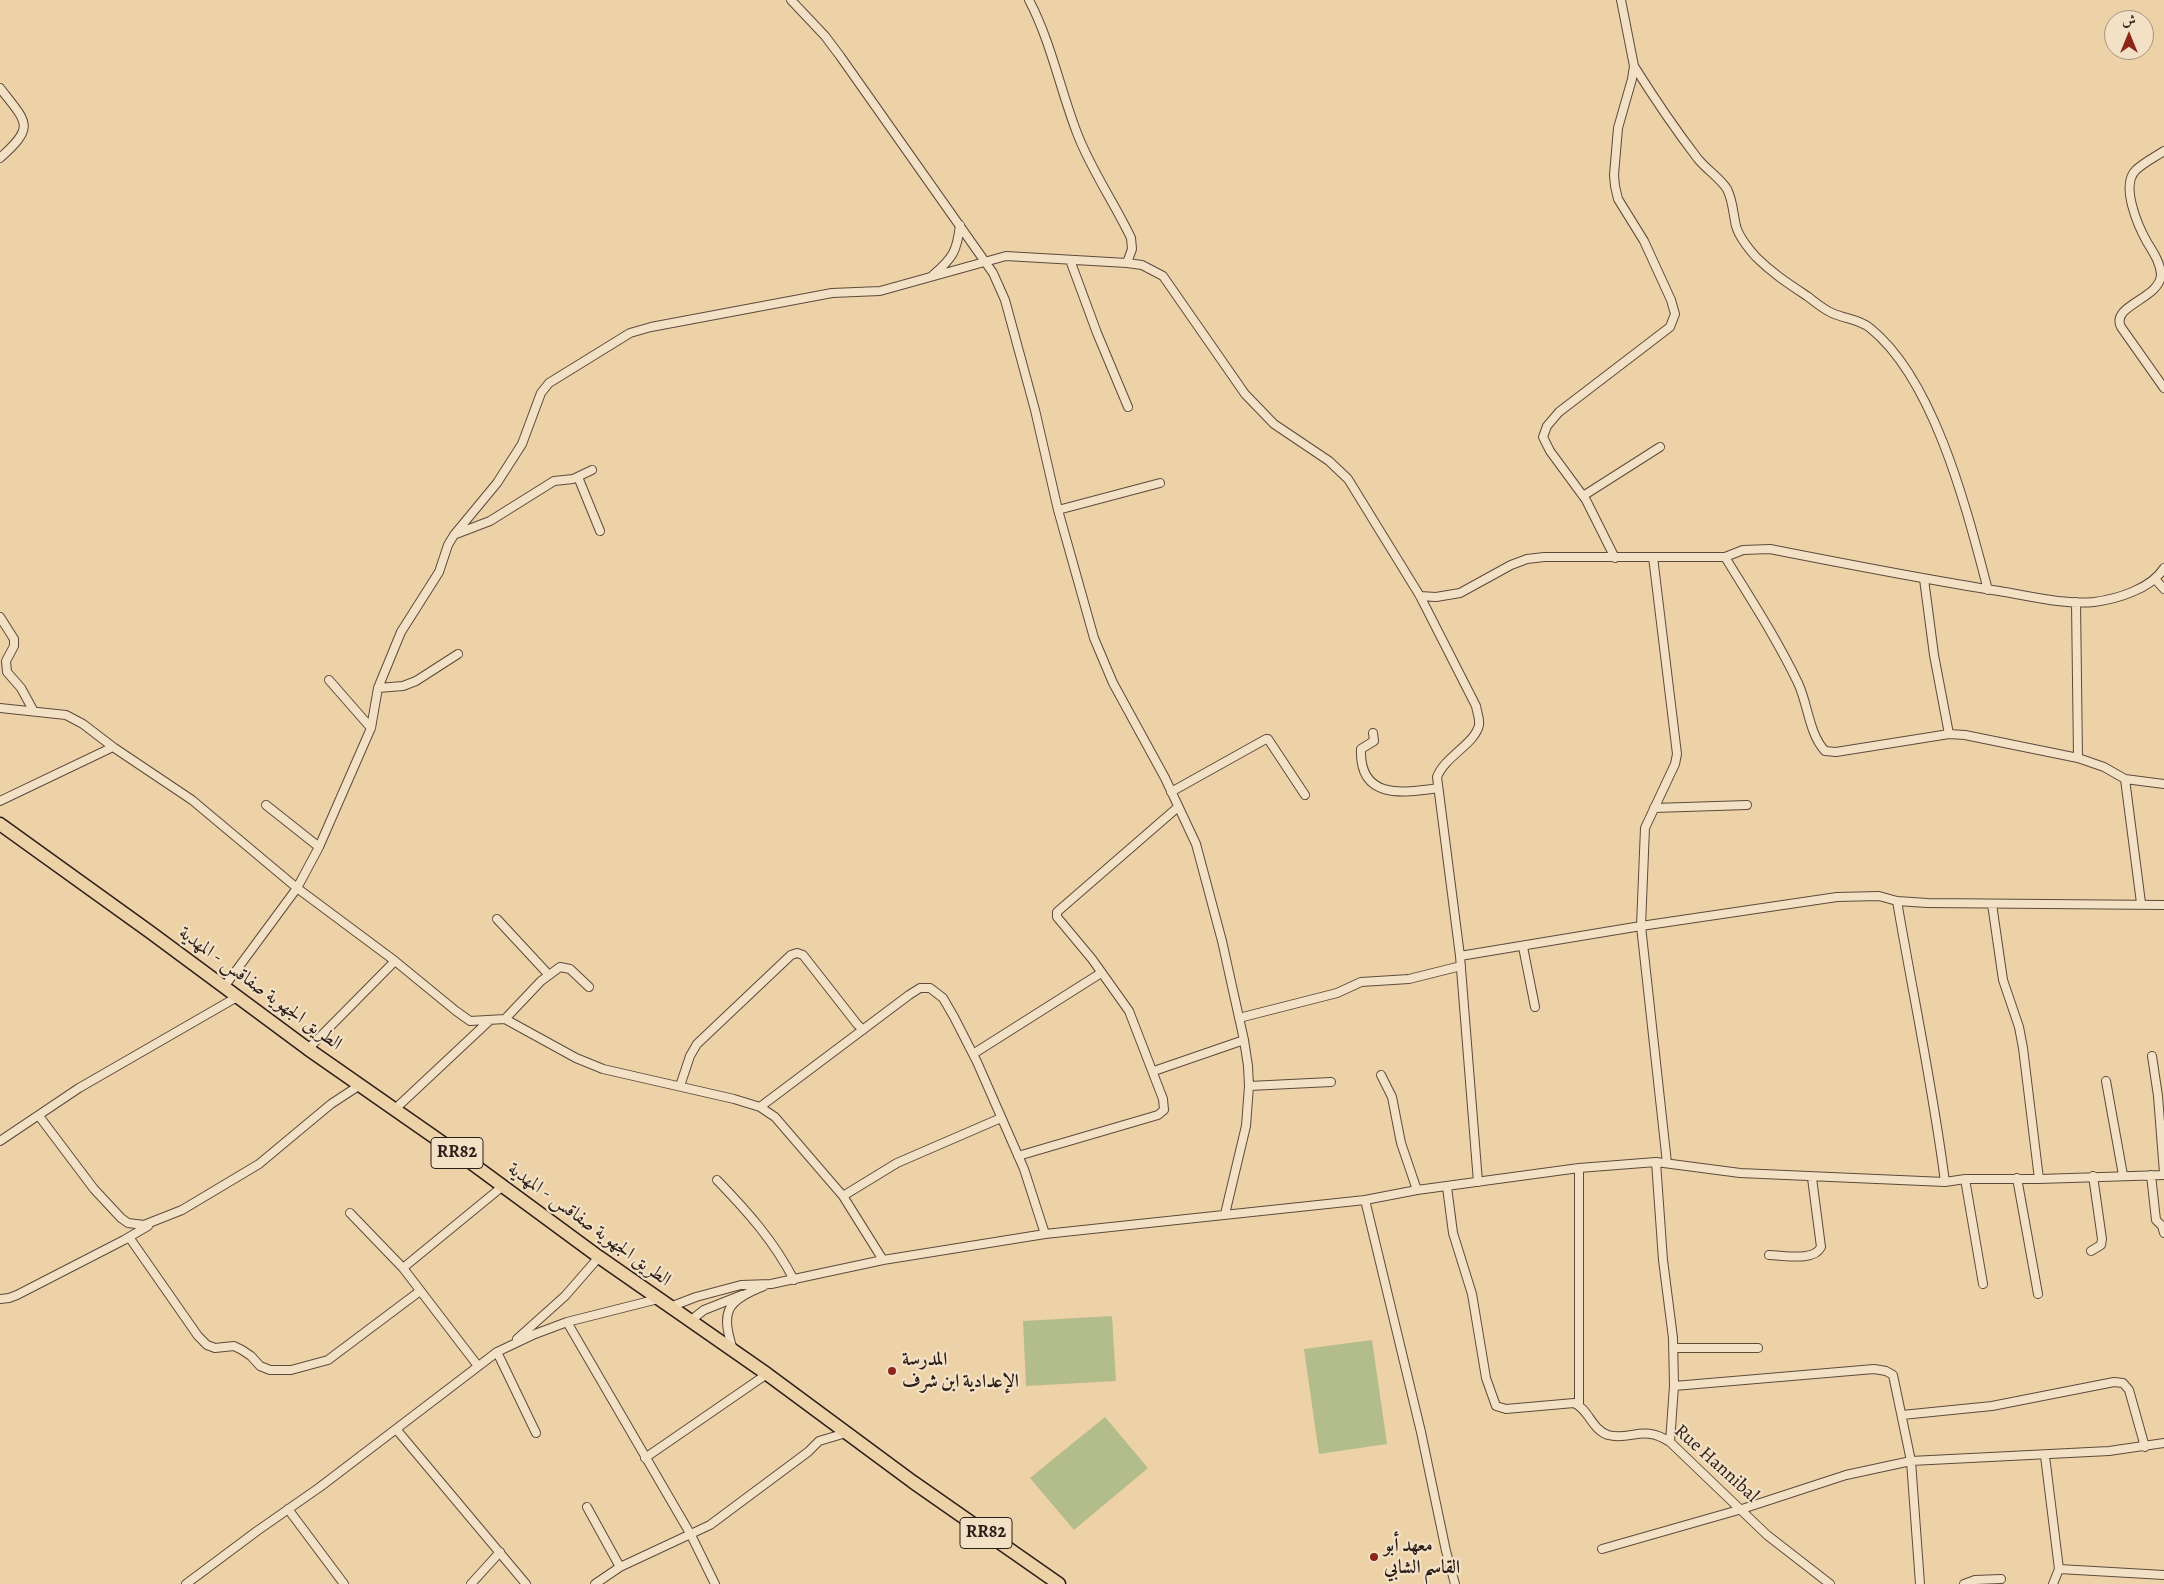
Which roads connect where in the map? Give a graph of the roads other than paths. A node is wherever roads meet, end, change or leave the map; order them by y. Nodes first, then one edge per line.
1 (791, 0) edge
2 (1029, 0) edge
3 (1621, 0) edge
4 (1634, 66) junction
5 (0, 88) edge
6 (2164, 151) edge
7 (0, 158) edge
8 (960, 225) junction
9 (1070, 260) junction
10 (984, 262) junction
11 (1127, 263) junction
12 (931, 276) junction
13 (2164, 388) edge
14 (1128, 407) dead end
15 (1660, 447) dead end
16 (592, 470) dead end
17 (578, 477) junction
18 (1160, 483) dead end
19 (1583, 496) junction
20 (1058, 510) junction
21 (600, 531) dead end
22 (454, 534) junction
23 (1653, 557) junction
24 (1725, 557) junction
25 (1615, 558) junction
26 (2164, 568) edge
27 (1924, 580) junction
28 (2155, 580) junction
29 (2164, 589) edge
30 (1988, 590) junction
31 (1420, 596) junction
32 (2076, 602) junction
33 (0, 616) edge
34 (458, 654) dead end
35 (329, 680) dead end
36 (378, 688) junction
37 (0, 708) edge
38 (33, 710) junction
39 (370, 728) junction
40 (1373, 733) dead end
41 (1949, 734) junction
42 (113, 747) junction
43 (2078, 758) junction
44 (2125, 779) junction
45 (2164, 784) edge
46 (1438, 788) junction
47 (1171, 792) junction
48 (1305, 795) dead end
49 (0, 801) edge
50 (266, 805) dead end
51 (1747, 805) dead end
52 (1178, 807) junction
53 (1654, 808) junction
54 (0, 824) edge
55 (319, 847) junction
56 (297, 888) junction
57 (1897, 901) junction
58 (2141, 903) junction
59 (1992, 904) junction
60 (2164, 904) edge
61 (497, 919) dead end
62 (1641, 926) junction
63 (1523, 947) junction
64 (1460, 956) junction
65 (395, 961) junction
66 (1461, 966) junction
67 (1101, 973) junction
68 (548, 974) junction
69 (224, 987) junction
70 (589, 987) dead end
71 (237, 997) junction
72 (1535, 1007) dead end
73 (1239, 1018) junction
74 (505, 1019) junction
75 (489, 1021) junction
76 (863, 1030) junction
77 (1244, 1040) junction
78 (308, 1049) junction
79 (973, 1054) junction
80 (2152, 1056) dead end
81 (1154, 1071) junction
82 (1381, 1075) dead end
83 (2106, 1081) dead end
84 (1331, 1082) dead end
85 (360, 1086) junction
86 (680, 1086) junction
87 (1249, 1086) junction
88 (760, 1107) junction
89 (394, 1110) junction
90 (39, 1116) junction
91 (1000, 1118) junction
92 (0, 1142) edge
93 (1018, 1156) junction
94 (1656, 1162) junction
95 (1667, 1163) junction
96 (1579, 1168) junction
97 (2164, 1174) edge
98 (2123, 1175) junction
99 (2093, 1176) junction
100 (2151, 1176) junction
101 (1812, 1178) junction
102 (2017, 1178) junction
103 (1965, 1179) junction
104 (2039, 1179) junction
105 (717, 1180) dead end
106 (1478, 1182) junction
107 (1945, 1182) junction
108 (503, 1186) junction
109 (1447, 1187) junction
110 (1417, 1190) junction
111 (843, 1196) junction
112 (1365, 1200) junction
113 (350, 1213) dead end
114 (1225, 1214) junction
115 (155, 1222) junction
116 (2164, 1233) edge
117 (1045, 1234) junction
118 (129, 1237) junction
119 (2091, 1251) dead end
120 (1769, 1255) dead end
121 (599, 1257) junction
122 (882, 1260) junction
123 (403, 1268) junction
124 (794, 1280) junction
125 (771, 1284) junction
126 (1983, 1284) dead end
127 (420, 1291) junction
128 (749, 1292) junction
129 (2038, 1294) dead end
130 (0, 1299) edge
131 (658, 1299) junction
132 (670, 1307) junction
133 (690, 1321) junction
134 (567, 1322) junction
135 (511, 1345) junction
136 (1673, 1348) junction
137 (1758, 1348) dead end
138 (734, 1350) junction
139 (497, 1352) junction
140 (478, 1366) junction
141 (767, 1374) junction
142 (1674, 1386) junction
143 (1579, 1405) junction
144 (1902, 1416) junction
145 (396, 1428) junction
146 (536, 1433) dead end
147 (846, 1433) junction
148 (1670, 1442) junction
149 (2164, 1442) edge
150 (2145, 1447) junction
151 (2045, 1456) junction
152 (645, 1458) junction
153 (1911, 1461) junction
154 (587, 1507) dead end
155 (1742, 1509) junction
156 (288, 1510) junction
157 (691, 1535) junction
158 (1602, 1548) dead end
159 (500, 1552) junction
160 (620, 1567) junction
161 (2059, 1569) junction
162 (2164, 1575) edge
163 (2001, 1579) dead end
164 (186, 1584) edge
165 (344, 1584) edge
166 (471, 1584) edge
167 (526, 1584) edge
168 (595, 1584) edge
169 (715, 1584) edge
170 (1059, 1584) edge
171 (1455, 1584) edge
172 (1830, 1584) edge
173 (1920, 1584) edge
174 (1964, 1584) edge
175 (2053, 1584) edge

1 - 8 street
2 - 11 street
3 - 4 street
4 - 19 street
4 - 30 street
5 - 7 street
6 - 13 street
8 - 10 street
8 - 12 street
9 - 10 street
9 - 11 street
9 - 14 street
10 - 12 street
10 - 20 street
11 - 31 street
12 - 22 street
15 - 19 street
16 - 17 street
17 - 21 street
17 - 22 street
18 - 20 street
19 - 25 street
20 - 47 street
22 - 36 street
23 - 24 street
23 - 25 street
23 - 53 street
24 - 27 street
24 - 41 street
25 - 31 street
26 - 28 street
27 - 30 street
27 - 41 street
28 - 29 street
28 - 32 street
30 - 32 street
31 - 46 street
32 - 43 street
33 - 38 street
34 - 36 street
35 - 39 street
36 - 39 street
37 - 38 street
38 - 42 street
39 - 55 street
40 - 46 street
41 - 43 street
42 - 49 street
42 - 56 street
43 - 44 street
44 - 45 street
44 - 58 street
46 - 64 street
47 - 48 street
47 - 52 street
50 - 55 street
51 - 53 street
52 - 67 street
52 - 73 street
53 - 62 street
54 - 69 main road, الطريق الجهوية صفاقس - المهدية / RR82
55 - 56 street
56 - 65 street
56 - 69 street
57 - 59 street
57 - 62 street
57 - 107 street
58 - 59 street
58 - 60 street
59 - 104 street
61 - 68 street
62 - 63 street
62 - 95 street
63 - 64 street
63 - 72 street
64 - 66 street
65 - 75 street
65 - 78 street
66 - 73 street
66 - 106 street
67 - 79 street
67 - 81 street
68 - 70 street
68 - 74 street
69 - 71 main road, الطريق الجهوية صفاقس - المهدية / RR82
71 - 78 main road, الطريق الجهوية صفاقس - المهدية / RR82
71 - 90 street
73 - 77 street
74 - 75 street
74 - 86 street
75 - 89 street
76 - 79 street
76 - 86 street
76 - 88 street
77 - 81 street
77 - 87 street
78 - 85 main road, الطريق الجهوية صفاقس - المهدية / RR82
79 - 91 street
80 - 97 street
81 - 93 street
82 - 110 street
83 - 98 street
84 - 87 street
85 - 89 main road, الطريق الجهوية صفاقس - المهدية / RR82
85 - 115 street
86 - 88 street
87 - 114 street
88 - 111 street
89 - 108 main road, الطريق الجهوية صفاقس - المهدية / RR82
90 - 92 street
90 - 115 street
91 - 93 street
91 - 111 street
93 - 117 street
94 - 95 street
94 - 96 street
94 - 136 street
95 - 101 street
96 - 106 street
96 - 143 street
97 - 100 street
98 - 99 street
98 - 100 street
99 - 104 street
99 - 119 street
100 - 116 street
101 - 107 street
101 - 120 street
102 - 103 street
102 - 104 street
102 - 129 street
103 - 107 street
103 - 126 street
105 - 124 street
106 - 109 street
108 - 121 main road, الطريق الجهوية صفاقس - المهدية / RR82
108 - 123 street
109 - 110 street
109 - 143 street
110 - 112 street
111 - 122 street
112 - 114 street
112 - 171 street
113 - 123 street
114 - 117 street
115 - 118 street
117 - 122 street
118 - 127 street
118 - 130 street
121 - 131 main road, الطريق الجهوية صفاقس - المهدية / RR82
121 - 135 street
122 - 124 street
123 - 127 street
124 - 125 street
125 - 128 street
125 - 132 street
127 - 140 street
128 - 133 street
128 - 138 street
131 - 132 main road, الطريق الجهوية صفاقس - المهدية / RR82
131 - 134 street
132 - 133 main road, الطريق الجهوية صفاقس - المهدية / RR82
133 - 138 main road, الطريق الجهوية صفاقس - المهدية / RR82
134 - 135 street
134 - 152 street
135 - 139 street
136 - 137 street
136 - 142 street
138 - 141 main road, الطريق الجهوية صفاقس - المهدية / RR82
139 - 140 street
139 - 146 street
140 - 145 street
141 - 147 main road, الطريق الجهوية صفاقس - المهدية / RR82
141 - 152 street
142 - 144 street
142 - 148 street
143 - 148 street, Rue Hannibal
144 - 150 street
144 - 153 street
145 - 156 street
145 - 159 street
147 - 157 street
147 - 170 main road, الطريق الجهوية صفاقس - المهدية / RR82
148 - 155 street, Rue Hannibal
149 - 150 street
150 - 151 street
151 - 153 street
151 - 161 street
152 - 157 street
153 - 155 street
153 - 173 street
154 - 160 street
155 - 158 street
155 - 172 street, Rue Hannibal
156 - 164 street
156 - 165 street
157 - 160 street
157 - 169 street
159 - 166 street
159 - 167 street
160 - 168 street
161 - 162 street
161 - 175 street
163 - 174 street

